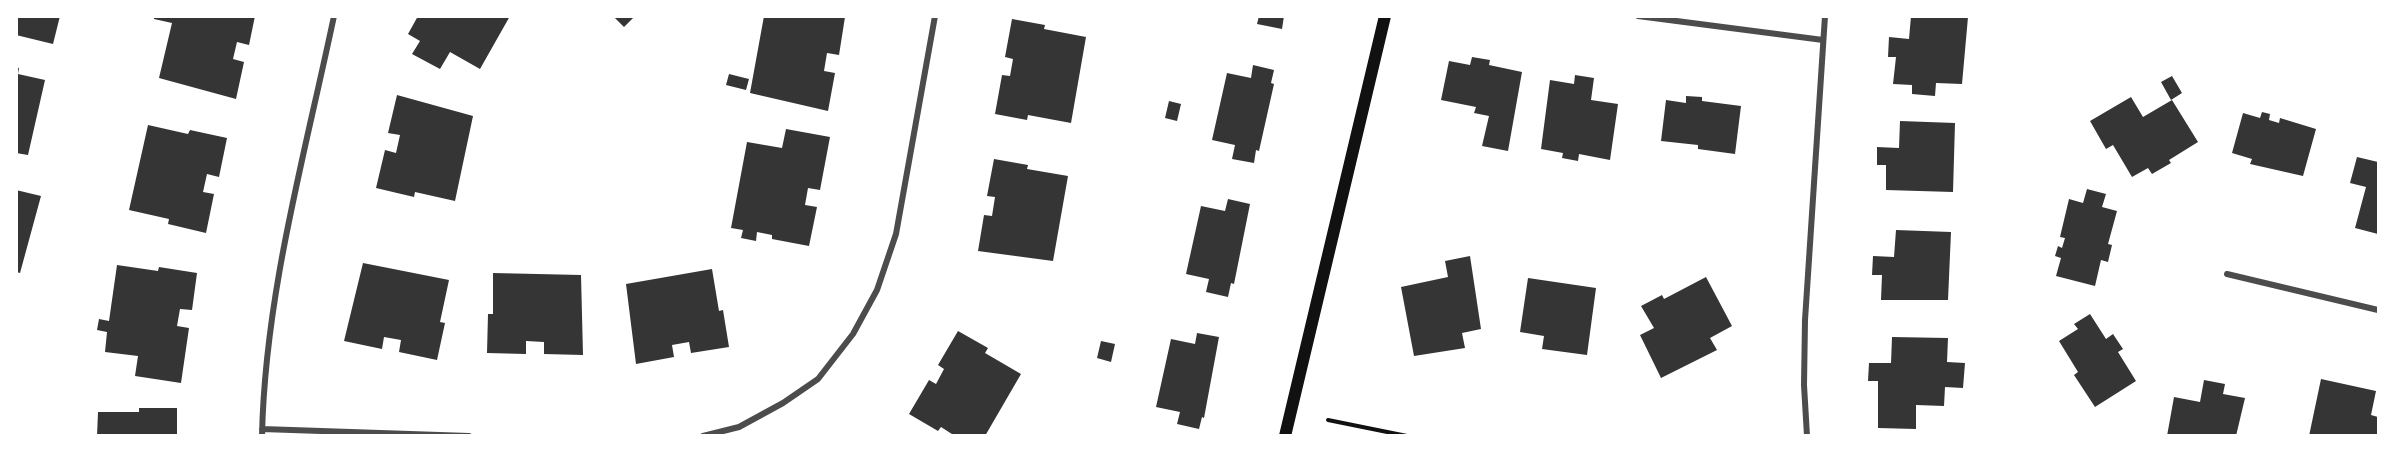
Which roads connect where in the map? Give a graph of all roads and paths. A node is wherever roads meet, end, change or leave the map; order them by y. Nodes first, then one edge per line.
1 (334, 16) edge
2 (935, 16) edge
3 (1385, 16) edge
4 (1638, 16) edge
5 (1826, 16) edge
6 (1822, 40) junction
7 (2227, 274) dead end
8 (2379, 310) edge
9 (1328, 420) dead end
10 (262, 432) edge
11 (469, 435) edge
12 (703, 435) edge
13 (1286, 435) edge
14 (1407, 435) edge
15 (1807, 435) edge

1 - 10 street
2 - 12 street
3 - 13 main road
4 - 6 street
5 - 6 street
6 - 15 street
7 - 8 street
9 - 14 path
10 - 11 street

